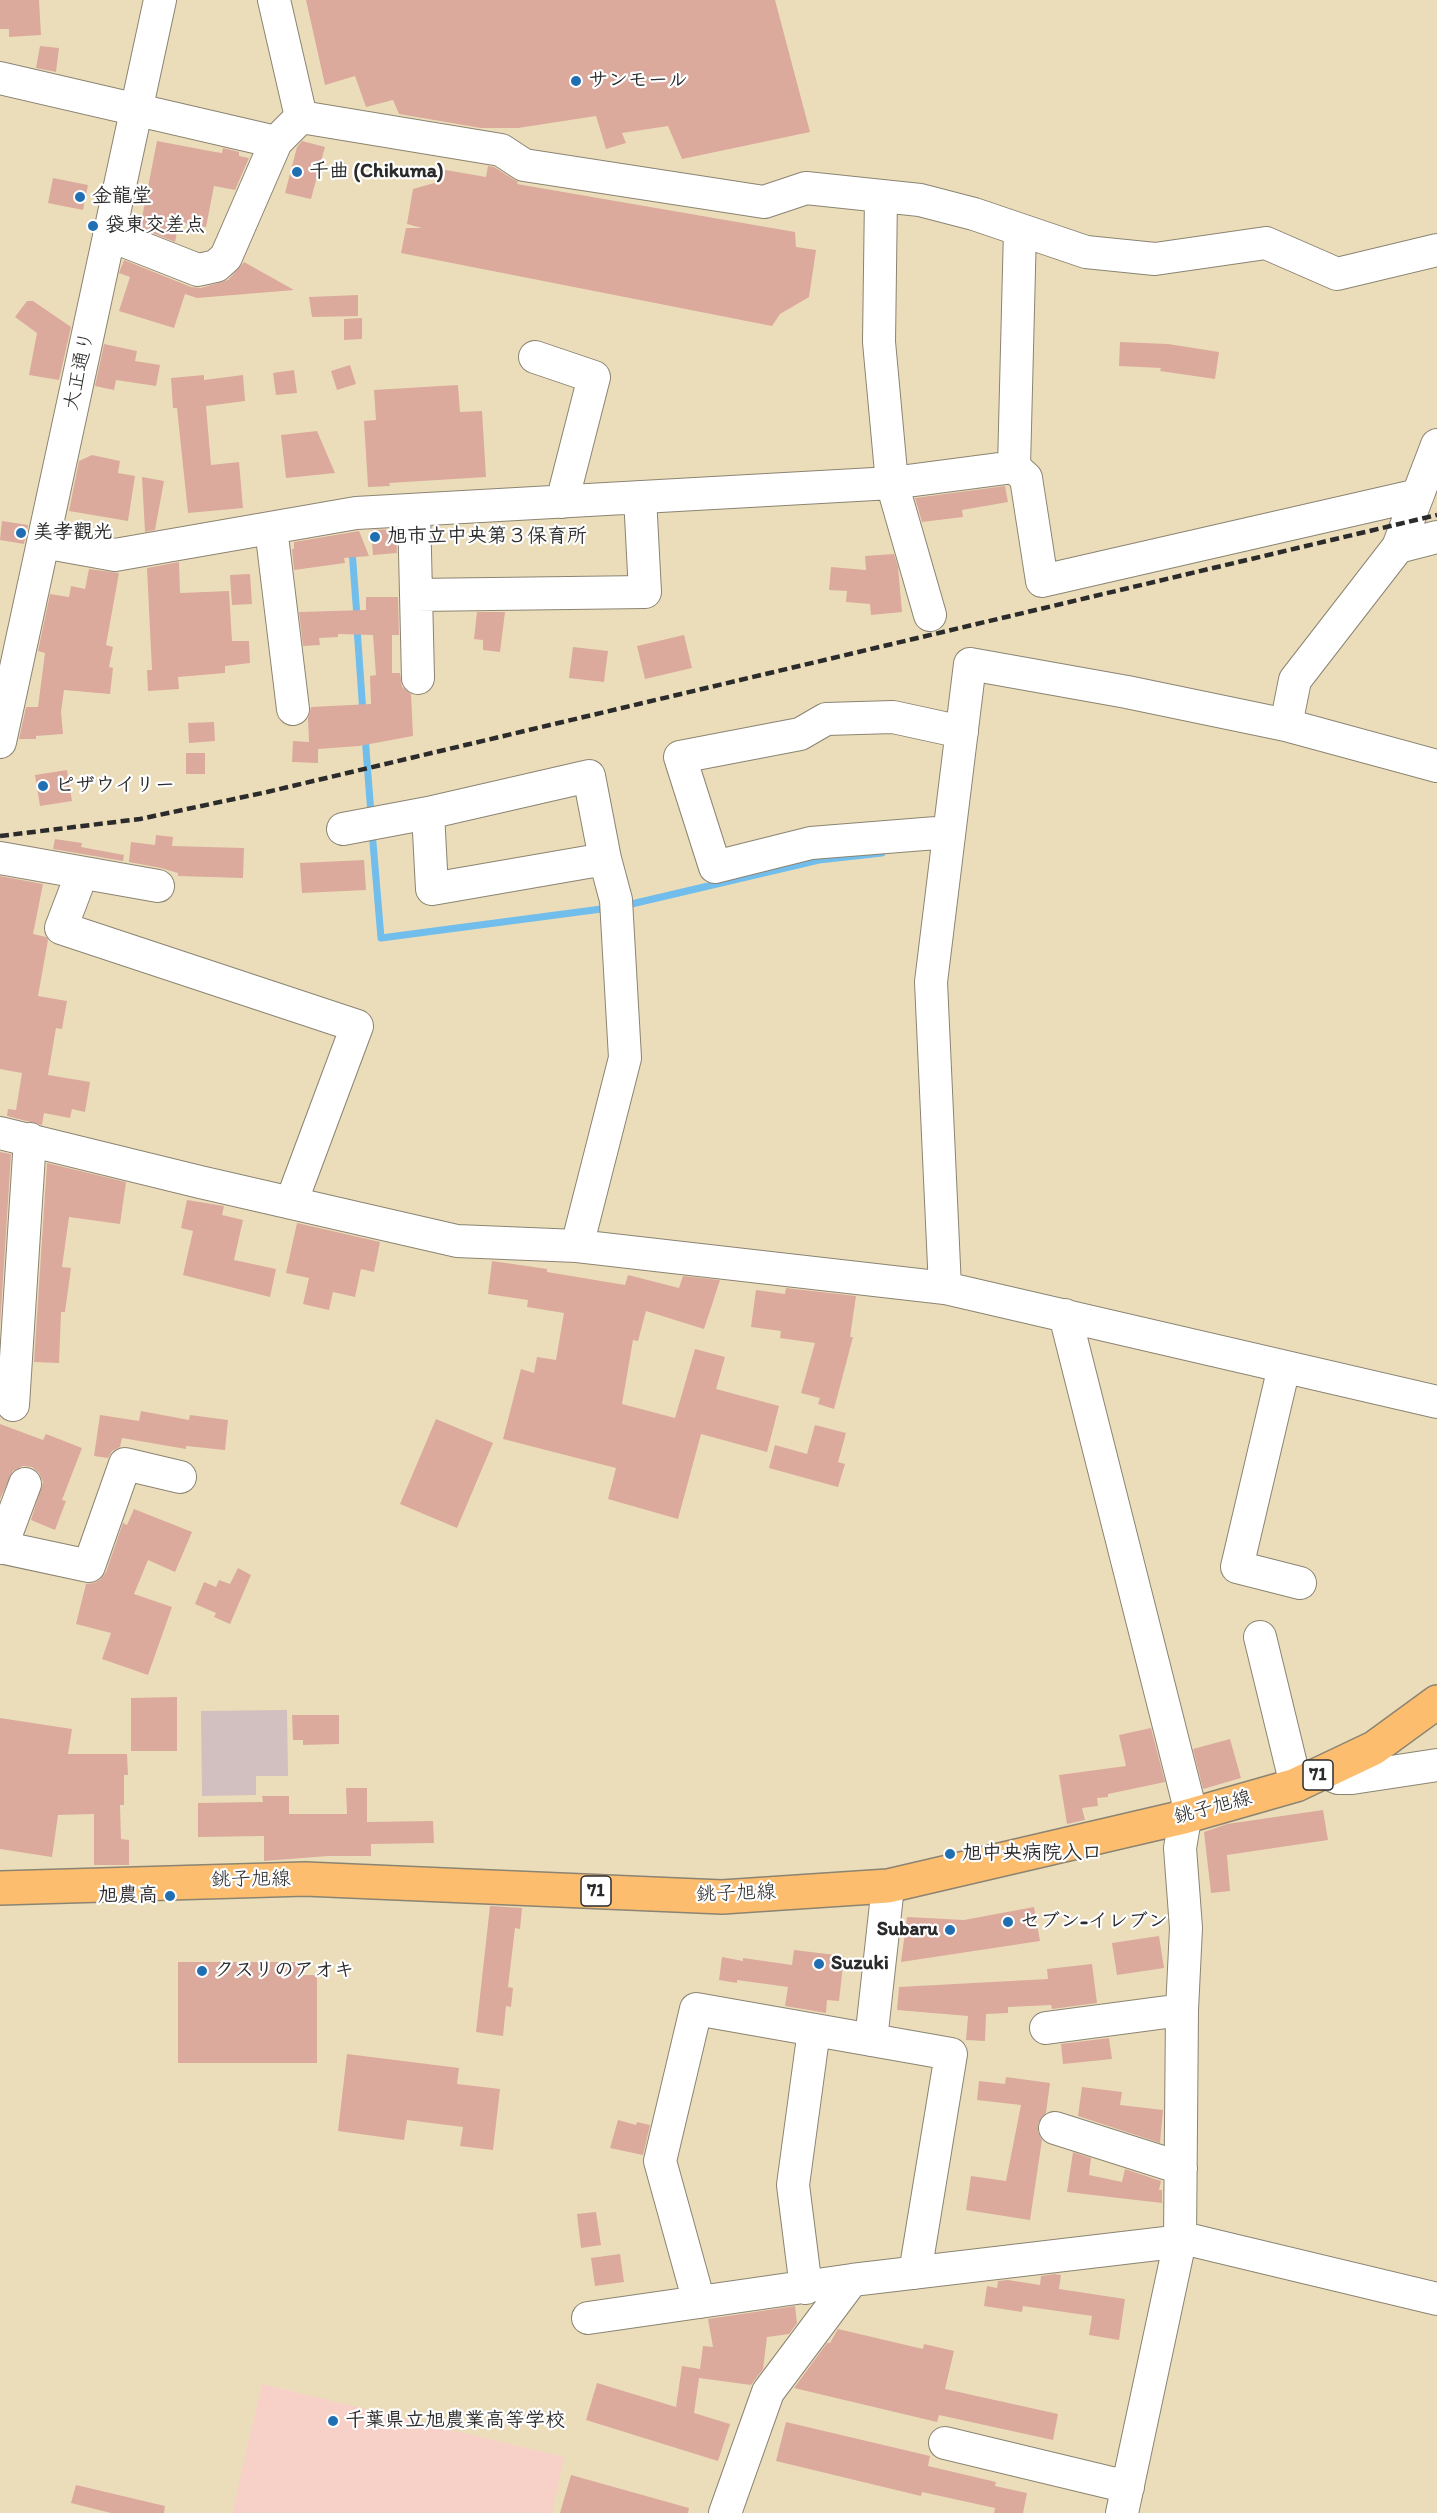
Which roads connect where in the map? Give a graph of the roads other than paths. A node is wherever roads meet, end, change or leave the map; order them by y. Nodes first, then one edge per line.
1 (160, 0) edge
2 (274, 0) edge
3 (0, 78) edge
4 (137, 111) junction
5 (301, 117) junction
6 (276, 142) junction
7 (881, 196) junction
8 (1020, 230) junction
9 (109, 235) junction
10 (1437, 250) edge
11 (535, 357) dead end
12 (1437, 445) edge
13 (1014, 467) junction
14 (892, 483) junction
15 (1418, 495) junction
16 (640, 497) junction
17 (562, 502) junction
18 (414, 510) junction
19 (271, 528) junction
20 (1437, 537) edge
21 (43, 542) junction
22 (1398, 547) junction
23 (416, 595) junction
24 (930, 615) dead end
25 (418, 678) dead end
26 (293, 709) dead end
27 (1286, 725) junction
28 (962, 732) junction
29 (0, 742) edge
30 (1437, 766) edge
31 (428, 813) junction
32 (344, 829) dead end
33 (950, 832) junction
34 (0, 858) edge
35 (605, 859) junction
36 (82, 873) junction
37 (158, 886) dead end
38 (15, 1136) edge
39 (291, 1203) junction
40 (577, 1246) junction
41 (945, 1288) junction
42 (1065, 1315) junction
43 (1284, 1367) junction
44 (1437, 1402) edge
45 (13, 1405) dead end
46 (180, 1477) dead end
47 (25, 1484) dead end
48 (0, 1547) edge
49 (1300, 1583) dead end
50 (1260, 1637) dead end
51 (1437, 1702) edge
52 (1437, 1765) edge
53 (1325, 1772) junction
54 (1296, 1785) junction
55 (1184, 1817) junction
56 (888, 1886) junction
57 (0, 1888) edge
58 (1182, 2010) junction
59 (1046, 2028) dead end
60 (814, 2030) junction
61 (871, 2040) junction
62 (1055, 2128) dead end
63 (1181, 2168) junction
64 (1180, 2241) junction
65 (915, 2273) junction
66 (852, 2280) junction
67 (806, 2288) junction
68 (1437, 2299) edge
69 (699, 2302) junction
70 (588, 2318) dead end
71 (945, 2443) dead end
72 (1125, 2500) edge
73 (725, 2513) edge

1 - 4 street, 大正通り
2 - 5 street
3 - 4 street
4 - 6 street
4 - 9 street, 大正通り
5 - 6 street
5 - 7 street
6 - 9 street
7 - 8 street
7 - 14 street
8 - 10 street
8 - 13 street
9 - 21 street, 大正通り
11 - 17 street
12 - 15 street
13 - 14 street
13 - 15 street
14 - 16 street
14 - 24 street
15 - 22 street
16 - 17 street
16 - 23 street
17 - 18 street
18 - 19 street
18 - 23 street
19 - 21 street
19 - 26 street
20 - 22 street
21 - 29 street, 大正通り
22 - 27 street
23 - 25 street
27 - 28 street
27 - 30 street
28 - 33 street
28 - 33 street
31 - 32 street
31 - 35 street
31 - 35 street
33 - 41 street
34 - 36 street
35 - 40 street
36 - 37 street
36 - 39 street
38 - 39 street
38 - 45 street
39 - 40 street
40 - 41 street
41 - 42 street
42 - 43 street
42 - 55 street
43 - 44 street
43 - 49 street
46 - 48 street
47 - 48 street
50 - 54 street
51 - 53 main road, 銚子旭線 / 71
52 - 53 street
53 - 54 main road, 銚子旭線 / 71
54 - 55 main road, 銚子旭線 / 71
55 - 56 main road, 銚子旭線 / 71
55 - 58 street
56 - 57 main road, 銚子旭線 / 71
56 - 61 street
58 - 59 street
58 - 63 street
60 - 61 street
60 - 67 street
60 - 69 street
61 - 65 street
62 - 63 street
63 - 64 street
64 - 65 street
64 - 68 street
64 - 72 street
65 - 66 street
66 - 67 street
66 - 73 street
67 - 69 street
69 - 70 street
71 - 72 street

